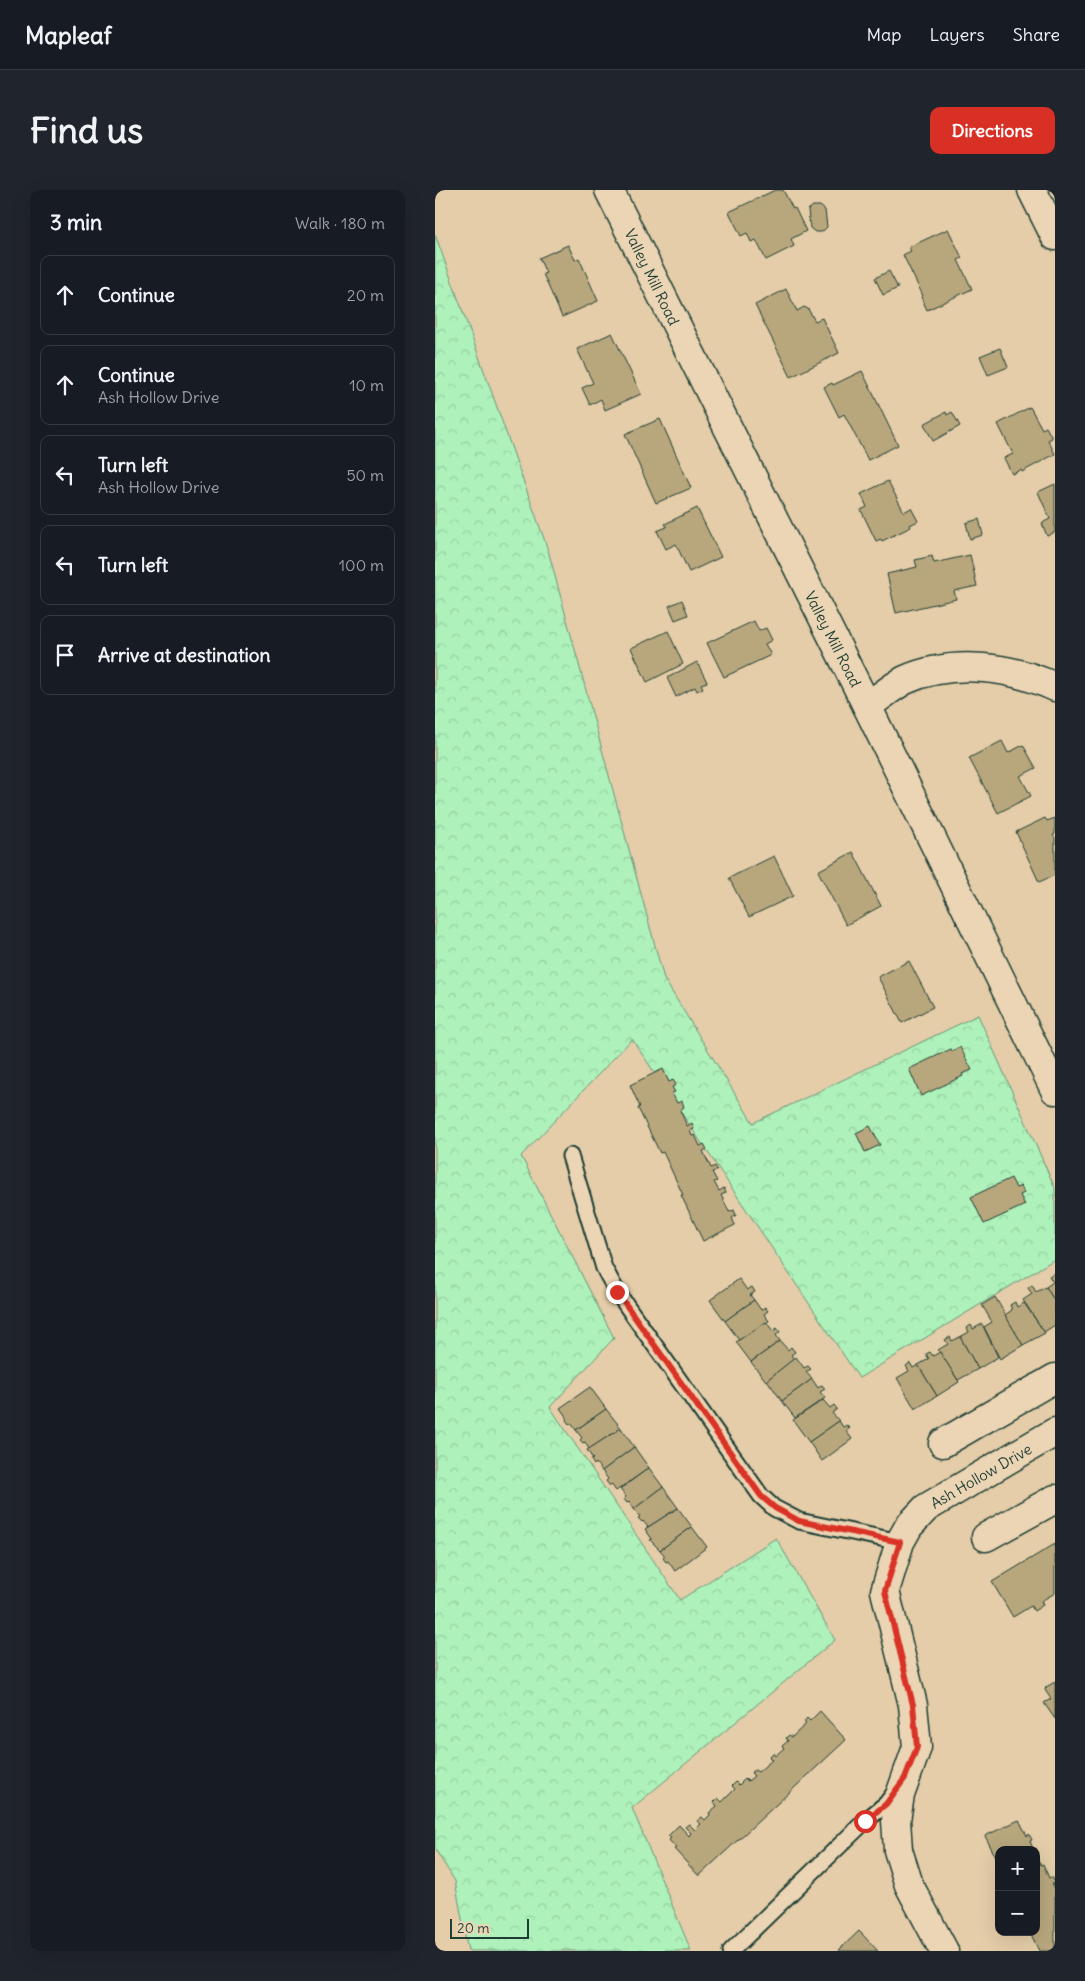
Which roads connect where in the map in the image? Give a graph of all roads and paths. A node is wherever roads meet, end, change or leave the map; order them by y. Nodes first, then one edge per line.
1 (609, 190) edge
2 (1032, 190) edge
3 (1055, 236) edge
4 (1055, 687) edge
5 (867, 706) junction
6 (1055, 1090) edge
7 (570, 1156) dead end
8 (1055, 1378) edge
9 (1055, 1432) edge
10 (943, 1443) dead end
11 (1055, 1499) edge
12 (986, 1537) dead end
13 (900, 1542) junction
14 (905, 1778) junction
15 (731, 1951) edge
16 (944, 1951) edge

1 - 5 street, Valley Mill Road
2 - 3 street
4 - 5 street
5 - 6 street, Valley Mill Road
7 - 13 lane
8 - 10 street
9 - 13 street, Ash Hollow Drive
11 - 12 street
13 - 14 street, Ash Hollow Drive
14 - 15 lane
14 - 16 street, Ash Hollow Drive

